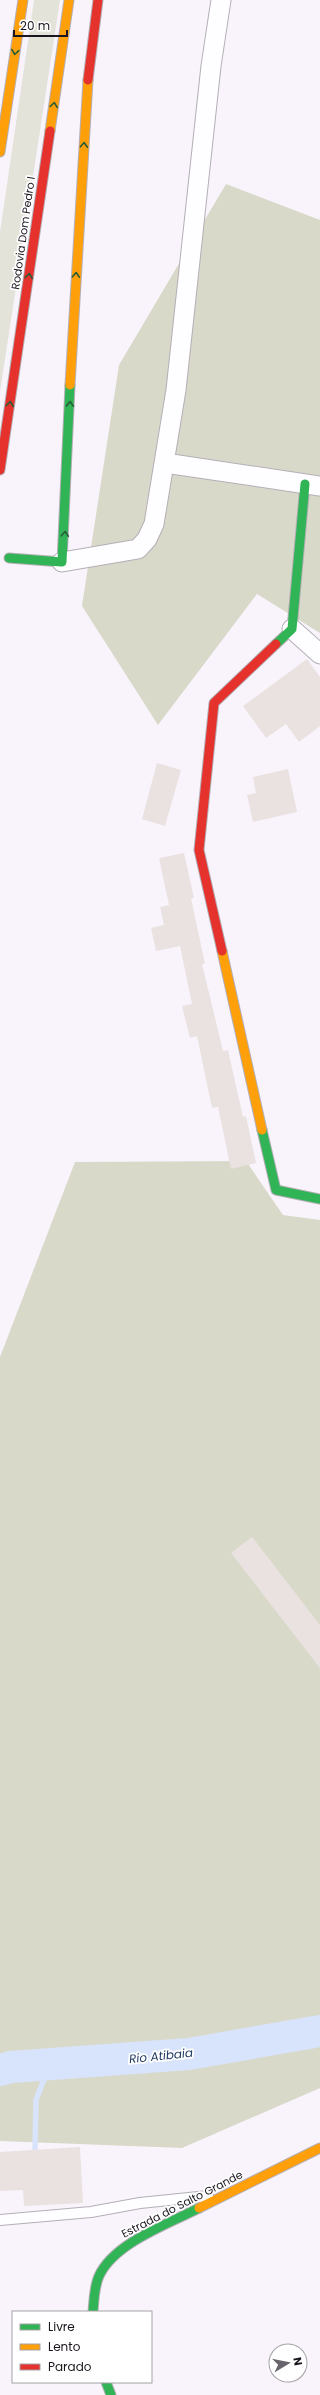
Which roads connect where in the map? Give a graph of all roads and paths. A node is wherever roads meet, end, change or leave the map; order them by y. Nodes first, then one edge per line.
1 (23, 0) edge
2 (70, 0) edge
3 (98, 0) edge
4 (221, 0) edge
5 (0, 152) edge
6 (165, 463) junction
7 (0, 470) edge
8 (312, 485) edge
9 (9, 558) dead end
10 (62, 562) junction
11 (292, 629) junction
12 (320, 654) edge
13 (320, 1199) edge
14 (320, 2148) edge
15 (228, 2194) junction
16 (0, 2220) edge
17 (93, 2311) edge
18 (106, 2383) edge
19 (111, 2395) edge

1 -> 5 main road
7 -> 2 main road, Rodovia Dom Pedro I
10 -> 3 main road
4 - 6 street
6 - 8 street
6 - 10 street
8 - 11 main road
9 - 10 main road
11 - 12 street
11 - 13 main road
14 - 15 main road, Estrada do Salto Grande
15 - 16 lane
15 - 17 main road, Estrada do Salto Grande
18 - 19 main road

